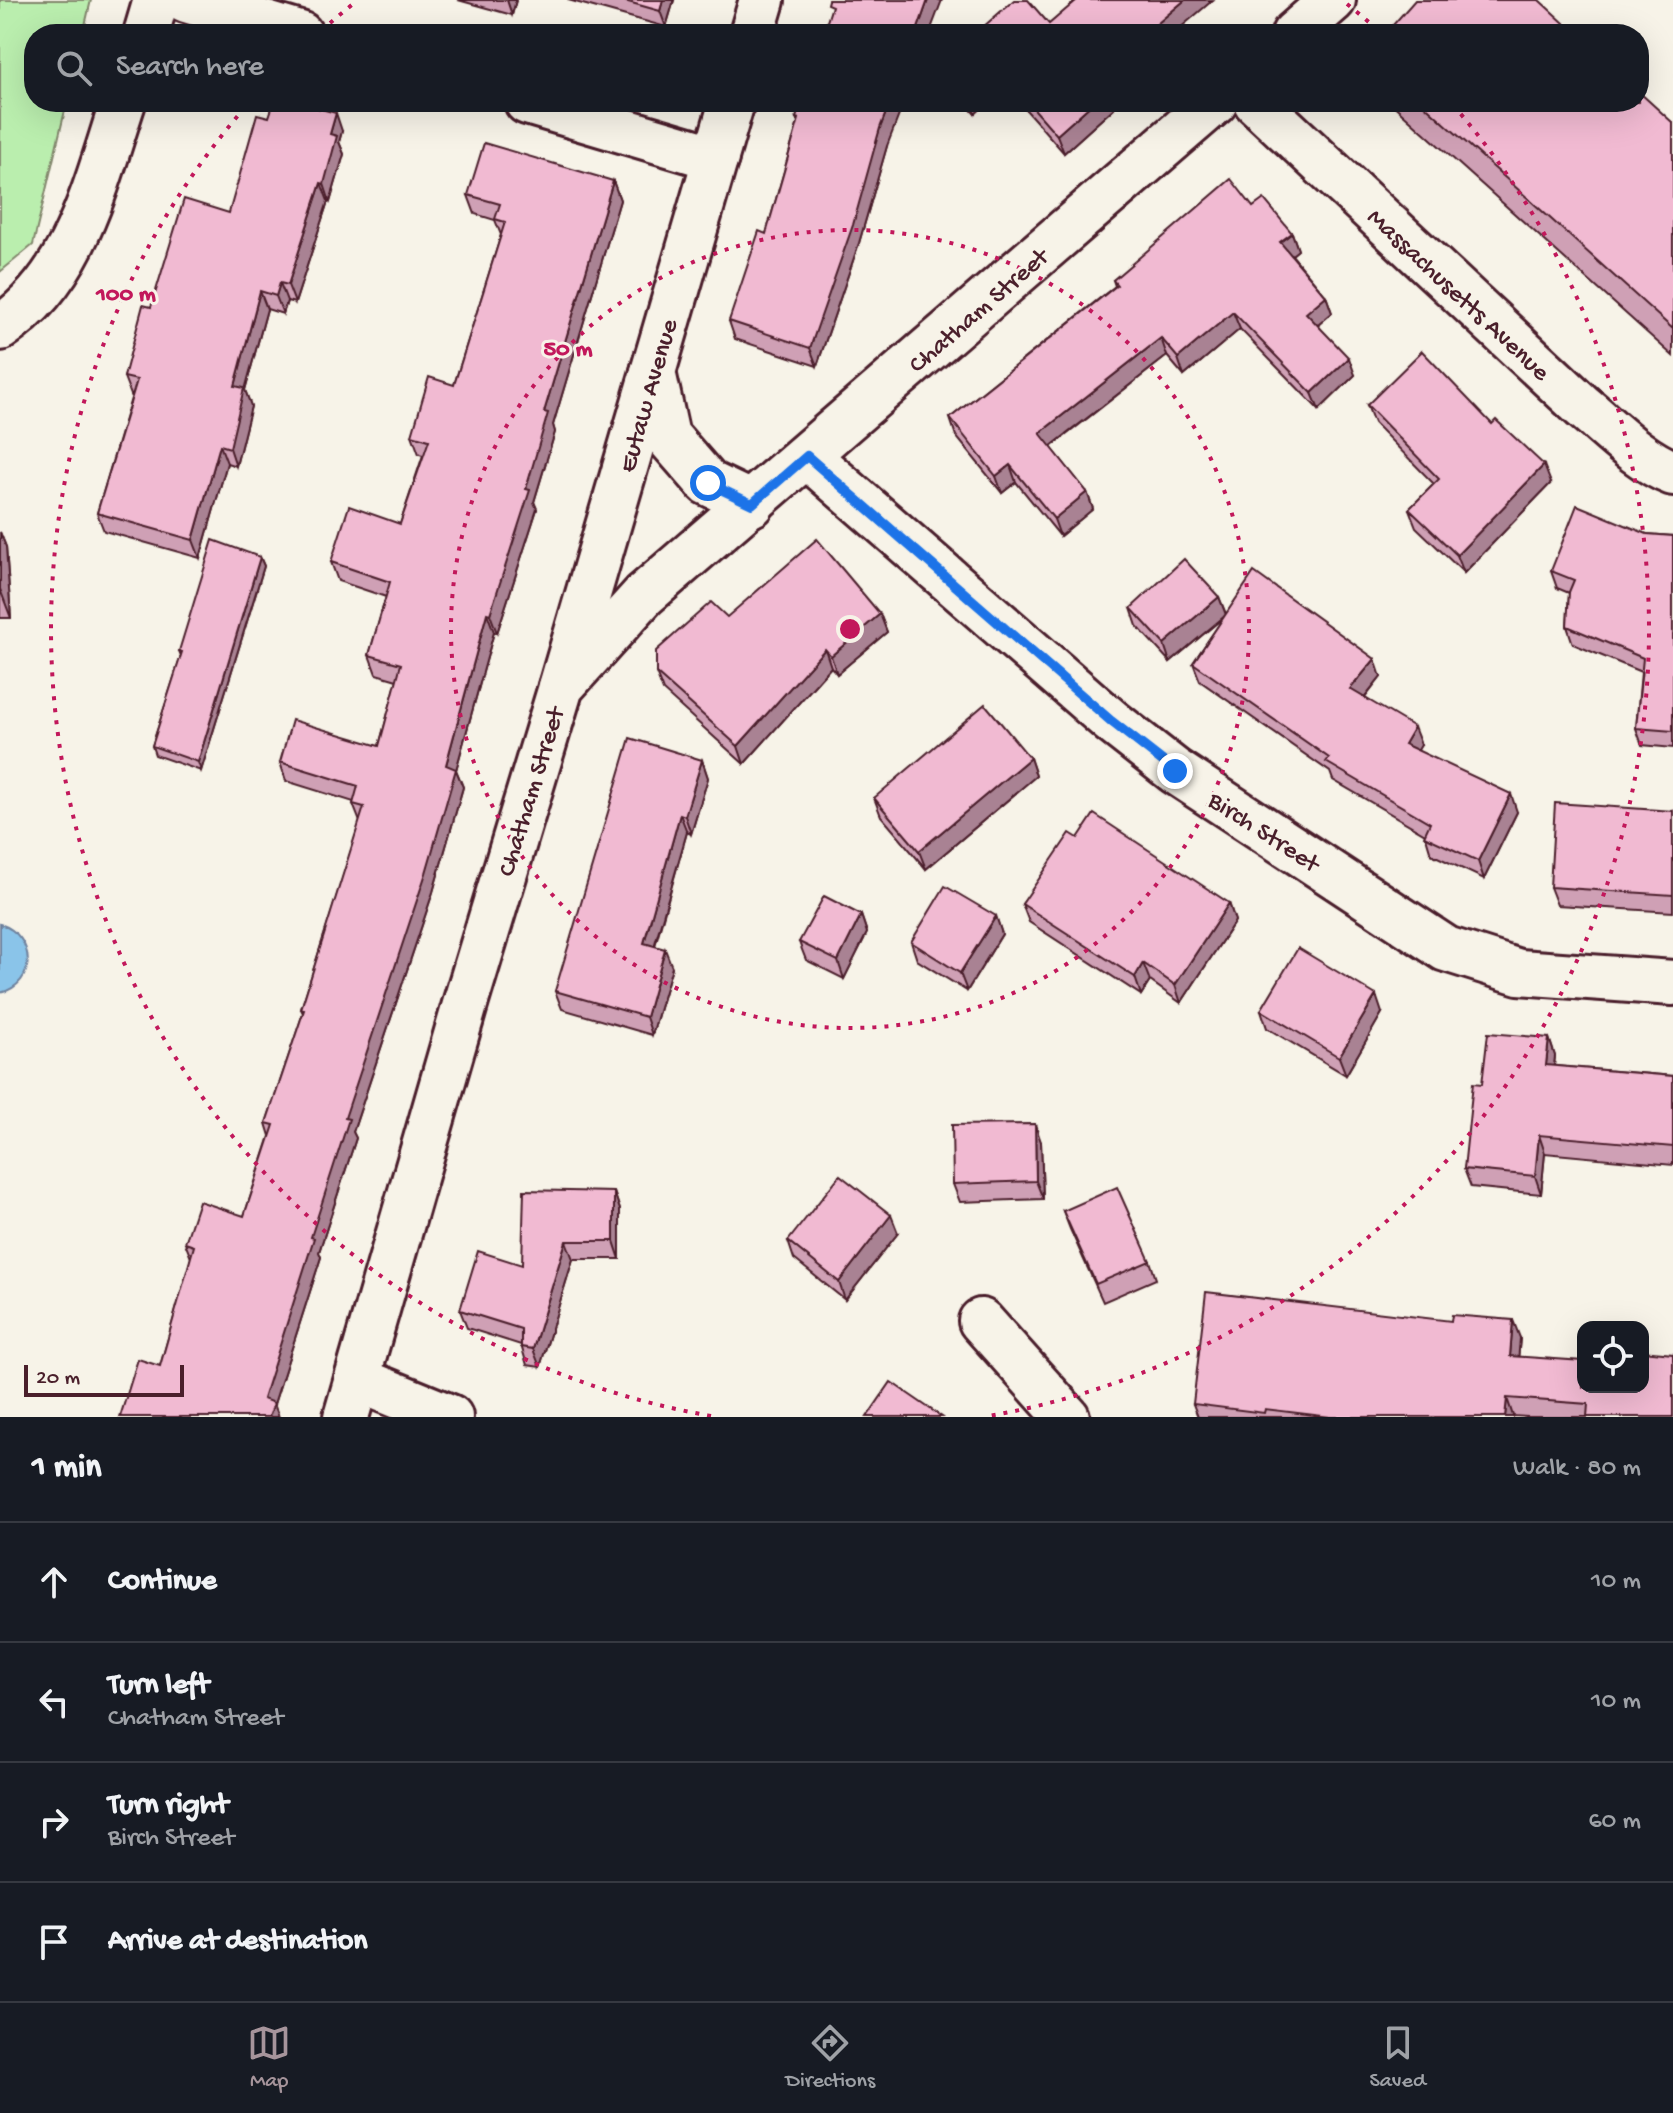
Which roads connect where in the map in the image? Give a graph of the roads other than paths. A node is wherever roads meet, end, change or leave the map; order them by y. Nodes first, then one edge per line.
1 (156, 0) edge
2 (186, 0) edge
3 (762, 0) edge
4 (1333, 0) edge
5 (149, 24) edge
6 (266, 24) edge
7 (755, 24) edge
8 (1305, 24) edge
9 (120, 112) edge
10 (561, 112) edge
11 (729, 112) edge
12 (1203, 112) edge
13 (1267, 112) edge
14 (716, 158) junction
15 (0, 328) edge
16 (653, 372) junction
17 (807, 456) junction
18 (1673, 473) edge
19 (752, 504) junction
20 (561, 687) junction
21 (1673, 983) edge
22 (981, 1321) dead end
23 (352, 1398) edge
24 (450, 1417) edge
25 (1067, 1417) edge

1 - 5 street
2 - 6 street
3 - 7 street
4 - 8 street
9 - 15 street
10 - 14 street
11 - 14 street, Eutaw Avenue
12 - 17 street, Chatham Street
13 - 18 street, Massachusetts Avenue
14 - 16 street, Eutaw Avenue
16 - 19 street
16 - 20 street, Eutaw Avenue
17 - 19 street, Chatham Street
17 - 21 street, Birch Street
19 - 20 street, Chatham Street
20 - 23 street, Chatham Street
22 - 25 street
23 - 24 street

